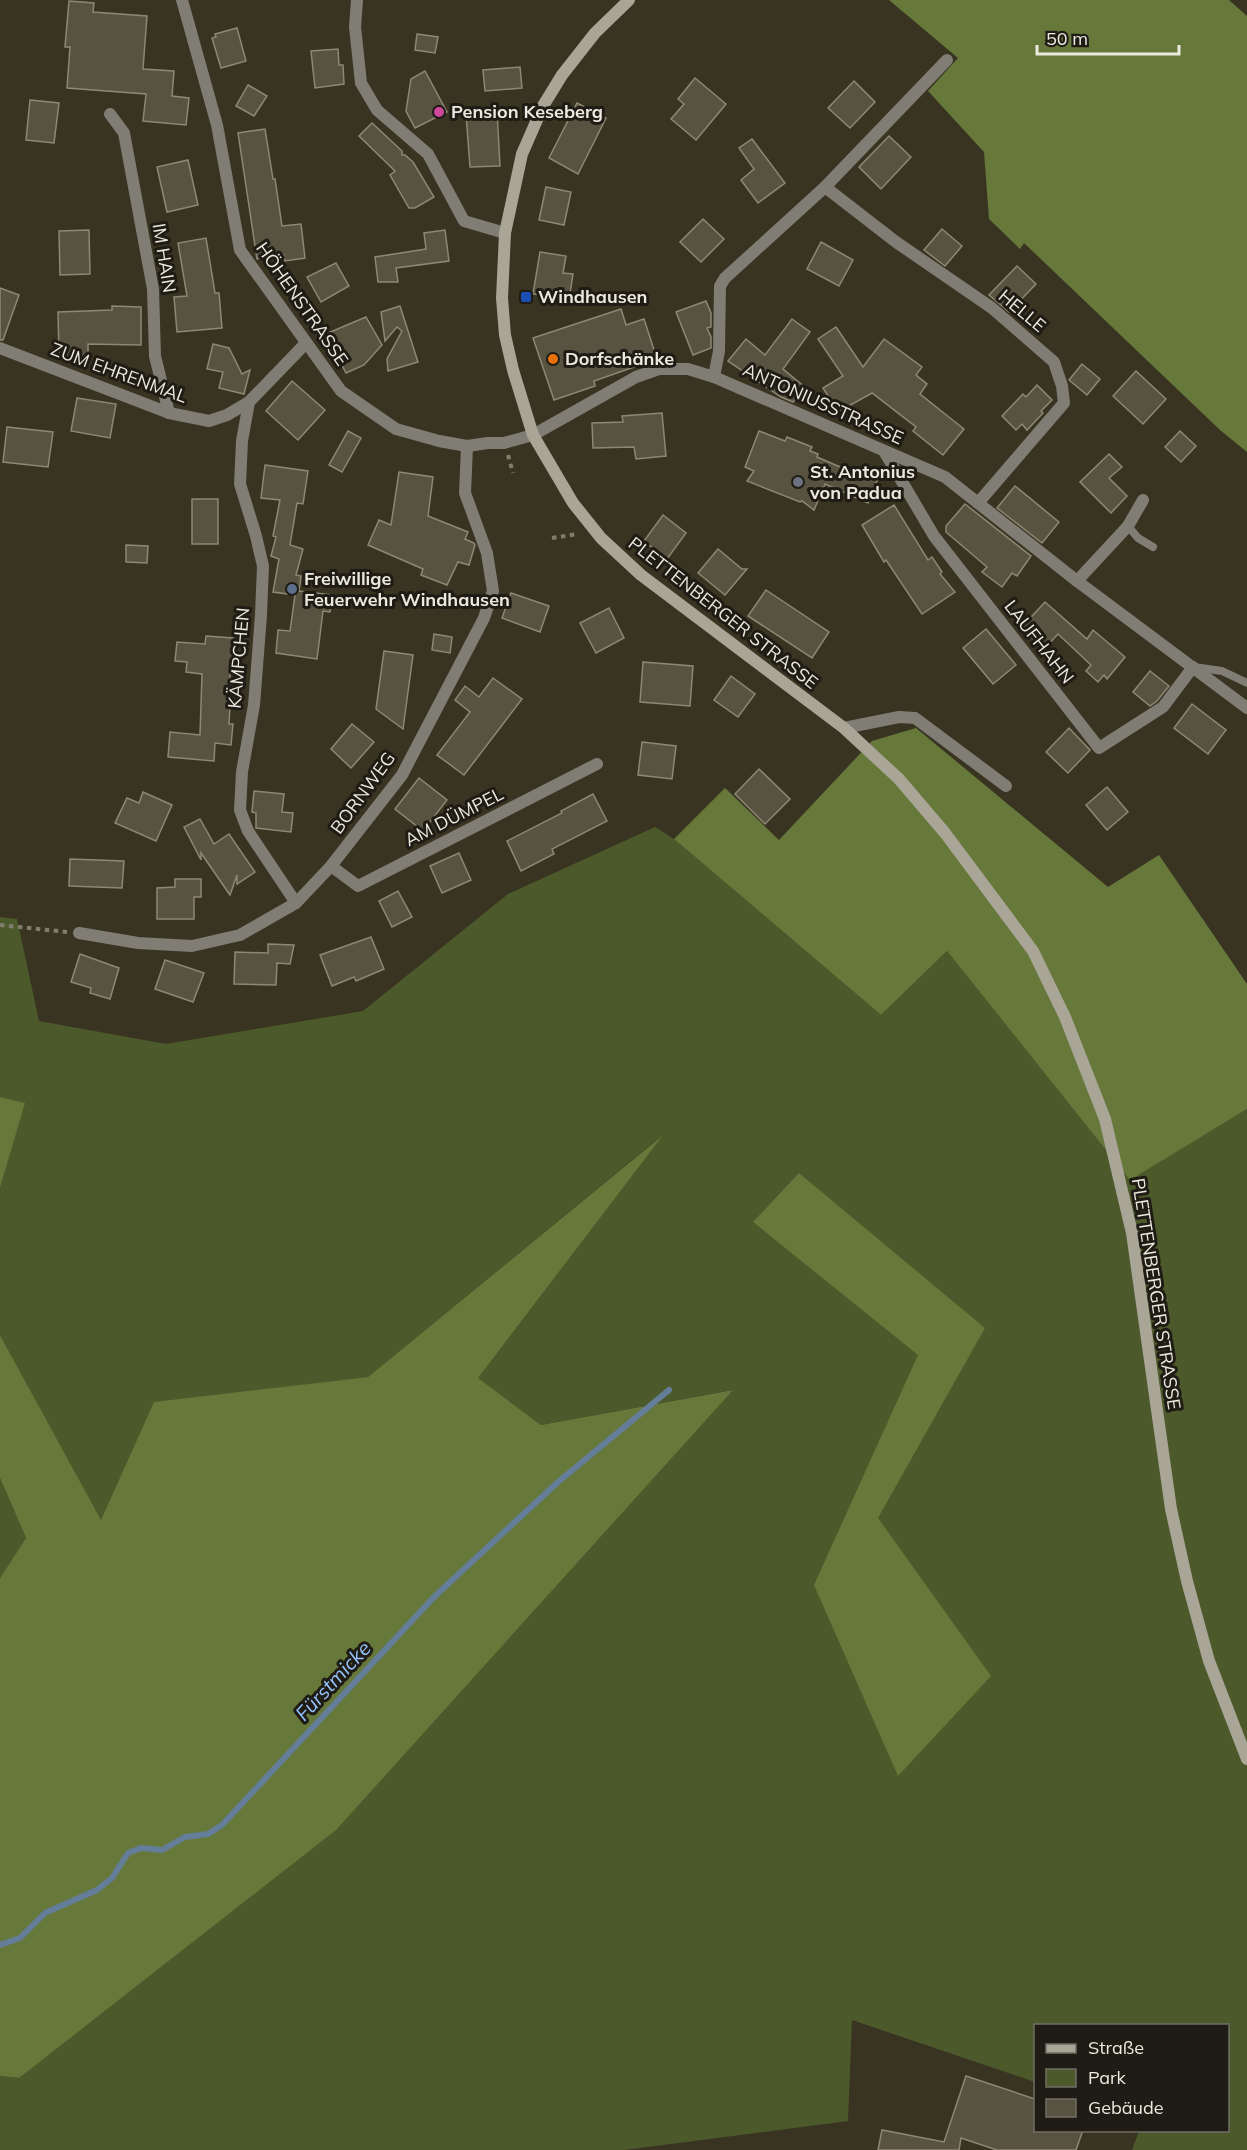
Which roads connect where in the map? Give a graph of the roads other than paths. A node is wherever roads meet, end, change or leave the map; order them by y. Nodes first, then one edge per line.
1 (182, 0) edge
2 (357, 0) edge
3 (628, 0) edge
4 (946, 60) dead end
5 (110, 114) dead end
6 (825, 187) junction
7 (505, 233) junction
8 (306, 343) junction
9 (0, 348) edge
10 (714, 377) junction
11 (249, 402) junction
12 (168, 413) junction
13 (533, 435) junction
14 (467, 446) junction
15 (884, 451) junction
16 (1143, 500) dead end
17 (978, 503) junction
18 (1128, 526) junction
19 (1153, 547) dead end
20 (1077, 581) junction
21 (1193, 667) junction
22 (1247, 683) edge
23 (1247, 708) edge
24 (844, 728) junction
25 (597, 764) dead end
26 (1006, 786) dead end
27 (331, 866) junction
28 (296, 903) junction
29 (79, 933) road end
30 (1247, 1759) edge

1 - 8 street, HÖHENSTRASSE
2 - 7 street
3 - 7 main road, PLETTENBERGER STRASSE
4 - 6 street
5 - 12 street, IM HAIN
6 - 10 street
6 - 17 street, HELLE
7 - 13 main road, PLETTENBERGER STRASSE
8 - 11 street, ZUM EHRENMAL
8 - 14 street, HÖHENSTRASSE
9 - 12 street, ZUM EHRENMAL
10 - 13 street, ANTONIUSSTRASSE
10 - 15 street, ANTONIUSSTRASSE
11 - 12 street, ZUM EHRENMAL
11 - 28 street, KÄMPCHEN
13 - 14 street, HÖHENSTRASSE
13 - 24 main road, PLETTENBERGER STRASSE
14 - 27 street, BORNWEG
15 - 17 street, ANTONIUSSTRASSE
15 - 21 street, LAUFHAHN
16 - 18 street
17 - 20 street, ANTONIUSSTRASSE
18 - 19 lane
18 - 20 street
20 - 21 street, ANTONIUSSTRASSE
21 - 22 lane
21 - 23 street, ANTONIUSSTRASSE
24 - 26 street
24 - 30 main road, PLETTENBERGER STRASSE
25 - 27 street, AM DÜMPEL
27 - 28 street, BORNWEG
28 - 29 street, BORNWEG

